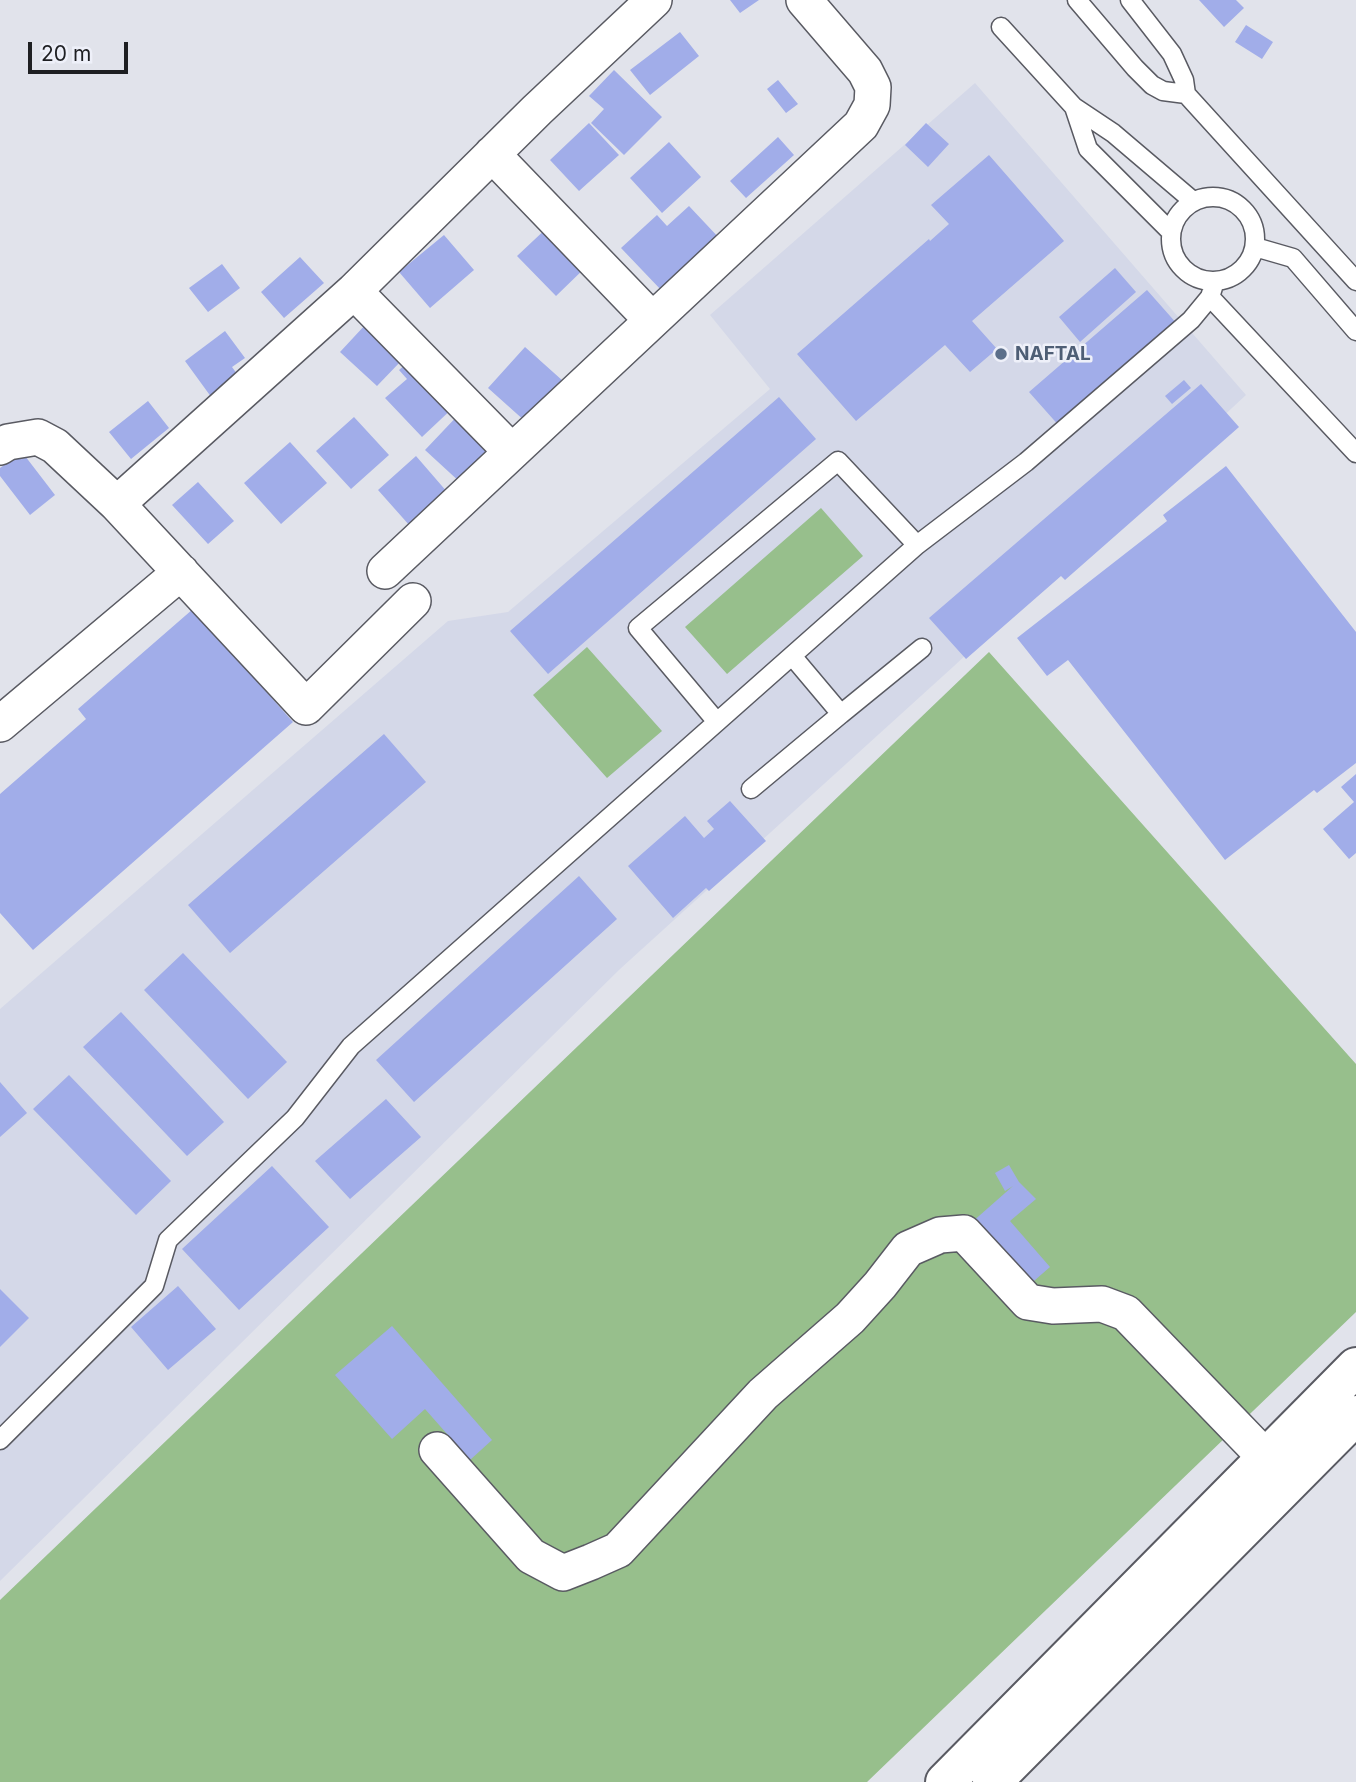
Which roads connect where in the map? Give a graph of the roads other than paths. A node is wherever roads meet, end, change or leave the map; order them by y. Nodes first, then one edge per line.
1 (654, 0) edge
2 (804, 0) edge
3 (1077, 0) edge
4 (1130, 0) edge
5 (1001, 27) dead end
6 (1186, 94) junction
7 (1074, 107) junction
8 (492, 154) junction
9 (1193, 201) junction
10 (1171, 232) junction
11 (1255, 247) junction
12 (1356, 281) edge
13 (1212, 289) junction
14 (354, 291) junction
15 (652, 320) junction
16 (1356, 331) edge
17 (0, 447) edge
18 (512, 452) junction
19 (1356, 453) edge
20 (117, 504) junction
21 (917, 545) junction
22 (385, 571) dead end
23 (181, 572) junction
24 (413, 601) dead end
25 (922, 648) dead end
26 (793, 657) junction
27 (841, 714) junction
28 (717, 722) junction
29 (0, 724) edge
30 (751, 789) dead end
31 (1356, 1367) edge
32 (1356, 1415) edge
33 (0, 1440) edge
34 (436, 1450) dead end
35 (1266, 1458) junction
36 (945, 1782) edge
37 (992, 1782) edge

1 - 8 street
2 - 15 street
3 - 6 lane
4 - 6 lane
5 - 7 lane
6 - 12 lane
7 - 9 lane
7 - 10 lane
8 - 14 street
8 - 15 street
9 - 10 lane
9 - 11 lane
10 - 13 lane
11 - 13 lane
11 - 16 lane
13 - 19 lane
13 - 21 lane
14 - 18 street
14 - 20 street
15 - 18 street
17 - 20 street
18 - 22 street
20 - 23 street
21 - 26 lane
21 - 28 lane
23 - 24 street
23 - 29 street
25 - 27 lane
26 - 27 lane
26 - 28 lane
27 - 30 lane
28 - 33 lane
31 - 35 street
32 - 37 street
34 - 35 street
35 - 36 street

